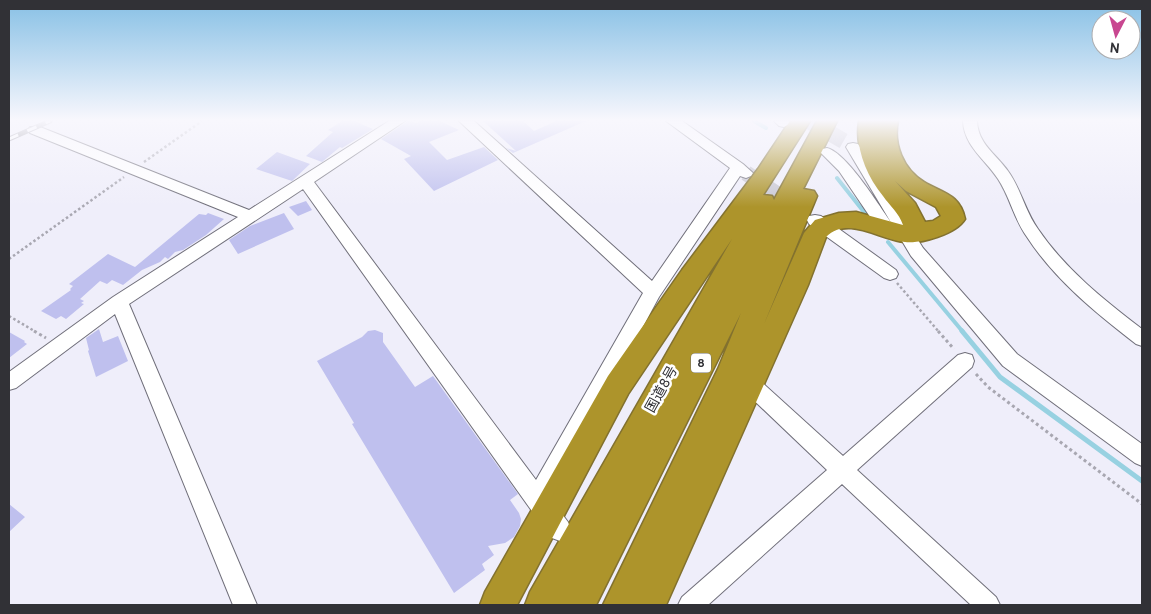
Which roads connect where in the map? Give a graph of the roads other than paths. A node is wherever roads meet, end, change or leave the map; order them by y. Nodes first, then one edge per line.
1 (850, 149) joint
2 (85, 150) edge
3 (353, 150) edge
4 (501, 150) edge
5 (713, 150) edge
6 (775, 150) edge
7 (777, 150) edge
8 (812, 150) edge
9 (851, 150) tunnel mouth
10 (890, 150) edge
11 (981, 150) edge
12 (306, 182) junction
13 (252, 217) junction
14 (819, 223) junction
15 (902, 231) junction
16 (890, 274) road end
17 (653, 292) junction
18 (119, 302) junction
19 (1142, 339) edge
20 (965, 361) road end
21 (9, 382) edge
22 (750, 384) junction
23 (1142, 456) edge
24 (843, 470) junction
25 (549, 515) junction
26 (617, 604) edge
27 (245, 605) edge
28 (498, 605) edge
29 (543, 605) edge
30 (577, 605) edge
31 (648, 605) edge
32 (690, 605) edge
33 (988, 605) edge

1 - 15 street
1 - 26 highway
2 - 13 street
3 - 12 street
4 - 17 street
5 - 17 street
6 - 25 highway
7 - 29 highway, 国道8号 / 8
8 - 30 highway, 国道8号 / 8
9 - 15 highway
10 - 15 highway
11 - 19 street
12 - 13 street
12 - 25 street
13 - 18 street
14 - 15 highway
14 - 16 street
14 - 22 highway
15 - 23 street
17 - 25 street
18 - 21 street
18 - 27 street
20 - 24 street
22 - 24 street
22 - 31 highway
24 - 32 street
24 - 33 street
25 - 28 highway

